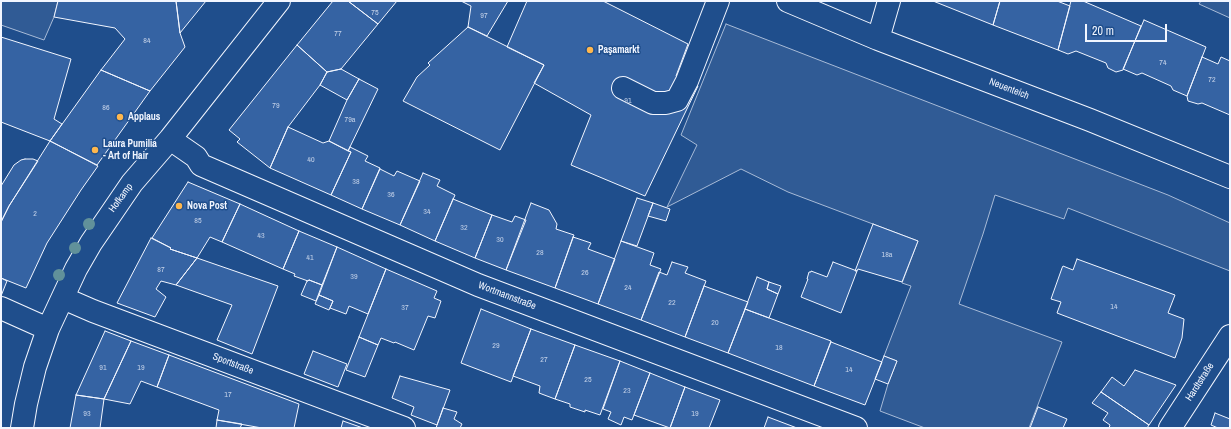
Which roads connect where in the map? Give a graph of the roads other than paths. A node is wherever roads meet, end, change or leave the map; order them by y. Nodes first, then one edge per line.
1 (279, 1) edge
2 (718, 1) edge
3 (788, 1) edge
4 (889, 1) edge
5 (878, 39) junction
6 (623, 88) dead end
7 (170, 139) junction
8 (1230, 177) edge
9 (63, 298) junction
10 (1, 308) edge
11 (48, 329) junction
12 (1230, 336) edge
13 (22, 428) edge
14 (404, 428) edge
15 (856, 428) edge
16 (1170, 428) edge

1 - 7 street, Hofkamp
2 - 6 street
3 - 5 street, Neuenteich
4 - 5 street
5 - 8 street, Neuenteich
7 - 9 street, Hofkamp
7 - 15 street, Wortmannstraße
9 - 11 street, Hofkamp
9 - 14 street, Sportstraße
10 - 11 street
11 - 13 street, Hofkamp
12 - 16 street, Hardtstraße

